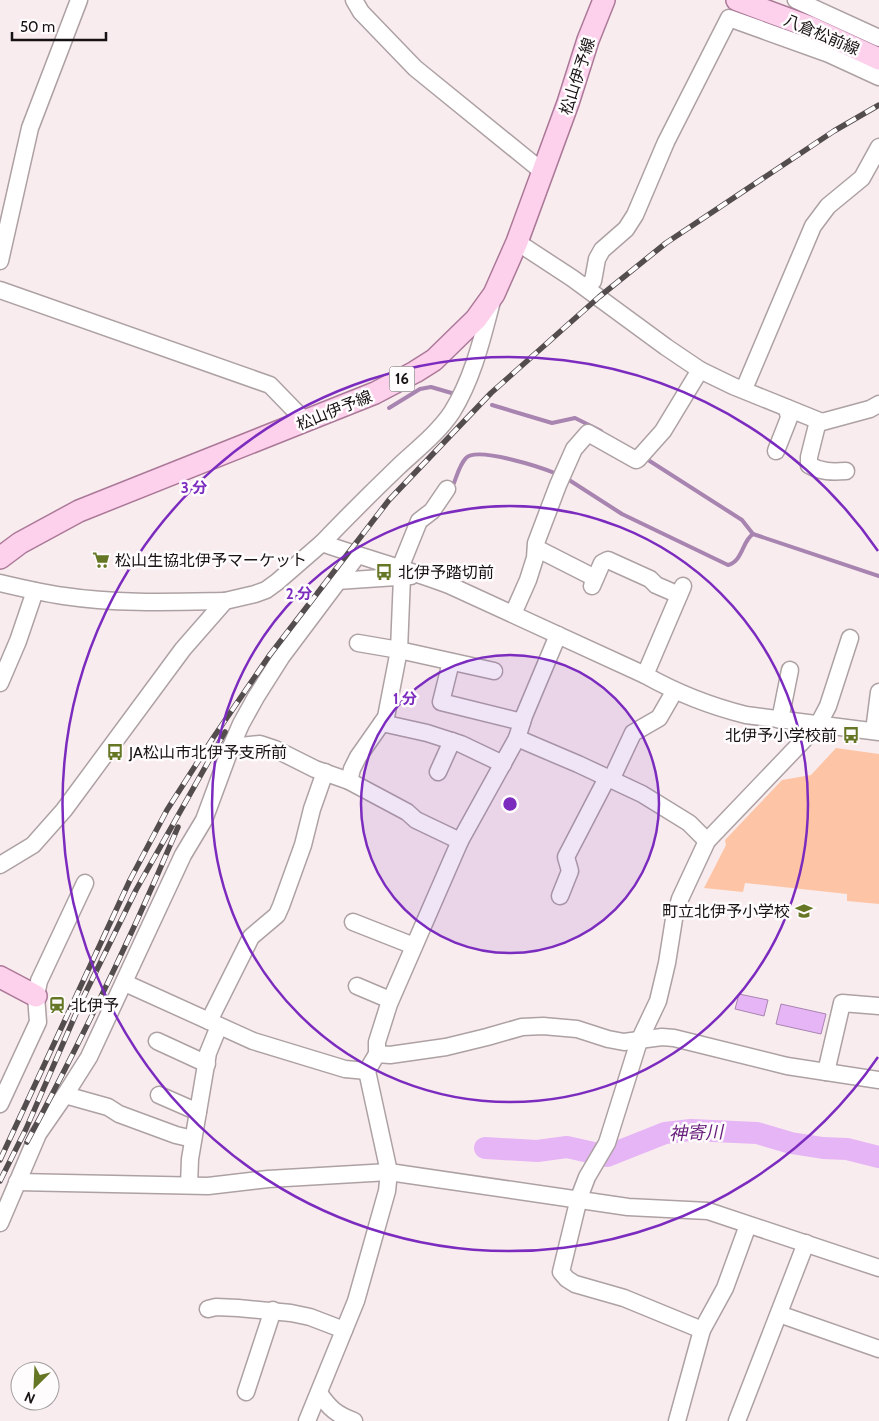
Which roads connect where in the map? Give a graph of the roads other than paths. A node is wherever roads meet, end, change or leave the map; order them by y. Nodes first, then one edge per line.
1 (79, 0) edge
2 (354, 0) edge
3 (604, 0) edge
4 (736, 0) edge
5 (796, 0) edge
6 (879, 38) edge
7 (879, 59) edge
8 (879, 77) edge
9 (878, 152) edge
10 (543, 172) junction
11 (3, 231) edge
12 (517, 242) junction
13 (0, 261) edge
14 (585, 287) junction
15 (0, 290) edge
16 (494, 294) junction
17 (700, 370) junction
18 (744, 389) junction
19 (879, 404) edge
20 (787, 408) junction
21 (818, 421) junction
22 (306, 422) junction
23 (776, 451) dead end
24 (846, 471) dead end
25 (447, 489) dead end
26 (322, 543) junction
27 (536, 548) junction
28 (357, 556) junction
29 (0, 558) edge
30 (401, 572) junction
31 (337, 581) junction
32 (0, 583) edge
33 (35, 591) junction
34 (225, 601) junction
35 (513, 614) junction
36 (558, 635) junction
37 (850, 638) dead end
38 (358, 643) dead end
39 (399, 650) junction
40 (451, 662) junction
41 (790, 670) dead end
42 (494, 672) dead end
43 (645, 675) junction
44 (0, 683) edge
45 (674, 692) junction
46 (879, 692) edge
47 (780, 720) junction
48 (522, 722) junction
49 (382, 723) junction
50 (818, 725) junction
51 (876, 731) edge
52 (517, 738) junction
53 (452, 741) junction
54 (231, 747) junction
55 (503, 764) junction
56 (325, 772) junction
57 (438, 772) dead end
58 (609, 779) junction
59 (348, 781) junction
60 (460, 841) junction
61 (707, 841) junction
62 (0, 865) edge
63 (85, 883) dead end
64 (560, 896) dead end
65 (353, 922) dead end
66 (414, 946) junction
67 (0, 977) edge
68 (125, 983) junction
69 (357, 986) dead end
70 (36, 996) junction
71 (390, 1000) junction
72 (879, 1006) edge
73 (214, 1023) junction
74 (157, 1041) dead end
75 (640, 1041) junction
76 (377, 1054) junction
77 (207, 1064) junction
78 (367, 1071) junction
79 (826, 1072) junction
80 (879, 1080) edge
81 (65, 1095) junction
82 (159, 1095) dead end
83 (0, 1104) edge
84 (198, 1112) junction
85 (194, 1139) junction
86 (389, 1172) junction
87 (16, 1182) junction
88 (189, 1185) junction
89 (579, 1198) junction
90 (0, 1223) edge
91 (748, 1225) junction
92 (806, 1243) junction
93 (879, 1268) edge
94 (208, 1309) dead end
95 (274, 1310) junction
96 (779, 1314) junction
97 (344, 1330) junction
98 (702, 1330) junction
99 (879, 1349) edge
100 (246, 1392) dead end
101 (319, 1393) junction
102 (307, 1421) edge
103 (354, 1421) edge
104 (677, 1421) edge
105 (737, 1421) edge

1 - 11 street
2 - 10 street
3 - 10 main road, 松山伊予線 / 16
4 - 7 main road, 八倉松前線
5 - 6 street
8 - 14 street
9 - 18 street
10 - 12 main road, 松山伊予線 / 16
11 - 13 street
12 - 14 street
12 - 16 main road, 松山伊予線 / 16
14 - 17 street
15 - 22 street
16 - 22 main road, 松山伊予線 / 16
16 - 26 street
17 - 18 street
17 - 27 street
18 - 20 street
19 - 21 street
20 - 21 street
20 - 23 street
21 - 24 street
22 - 29 main road, 松山伊予線 / 16
25 - 30 street
26 - 28 street
26 - 34 street
27 - 35 street
27 - 43 street
28 - 30 street
28 - 31 street
30 - 31 street
30 - 35 street
30 - 39 street
31 - 54 street
32 - 33 street
33 - 34 street
33 - 44 street
34 - 62 street
35 - 36 street
36 - 43 street
36 - 48 street
37 - 50 street
38 - 39 street
39 - 40 street
39 - 49 street
40 - 42 street
40 - 48 street
41 - 47 street
43 - 45 street
45 - 47 street
45 - 58 street
46 - 51 street
47 - 50 street
48 - 52 street
49 - 53 street
49 - 59 street
50 - 51 street
50 - 61 street
52 - 55 street
52 - 58 street
53 - 55 street
53 - 57 street
54 - 56 street
54 - 68 street
55 - 60 street
56 - 59 street
56 - 73 street
58 - 61 street
58 - 64 street
59 - 60 street
60 - 66 street
61 - 75 street
63 - 70 street
65 - 66 street
66 - 71 street
67 - 70 main road
68 - 73 street
68 - 81 street
69 - 71 street
70 - 83 street
71 - 76 street
72 - 79 street
73 - 77 street
73 - 78 street
74 - 77 street
75 - 76 street
75 - 79 street
75 - 89 street
76 - 78 street
77 - 84 street
78 - 86 street
79 - 80 street
81 - 85 street
81 - 87 street
82 - 84 street
84 - 85 street
85 - 88 street
86 - 88 street
86 - 89 street
86 - 97 street
87 - 88 street
87 - 90 street
89 - 91 street
89 - 98 street
91 - 92 street
91 - 98 street
92 - 93 street
92 - 96 street
94 - 95 street
95 - 97 street
95 - 100 street
96 - 99 street
96 - 105 street
97 - 101 street
98 - 104 street
101 - 102 street
101 - 103 street

